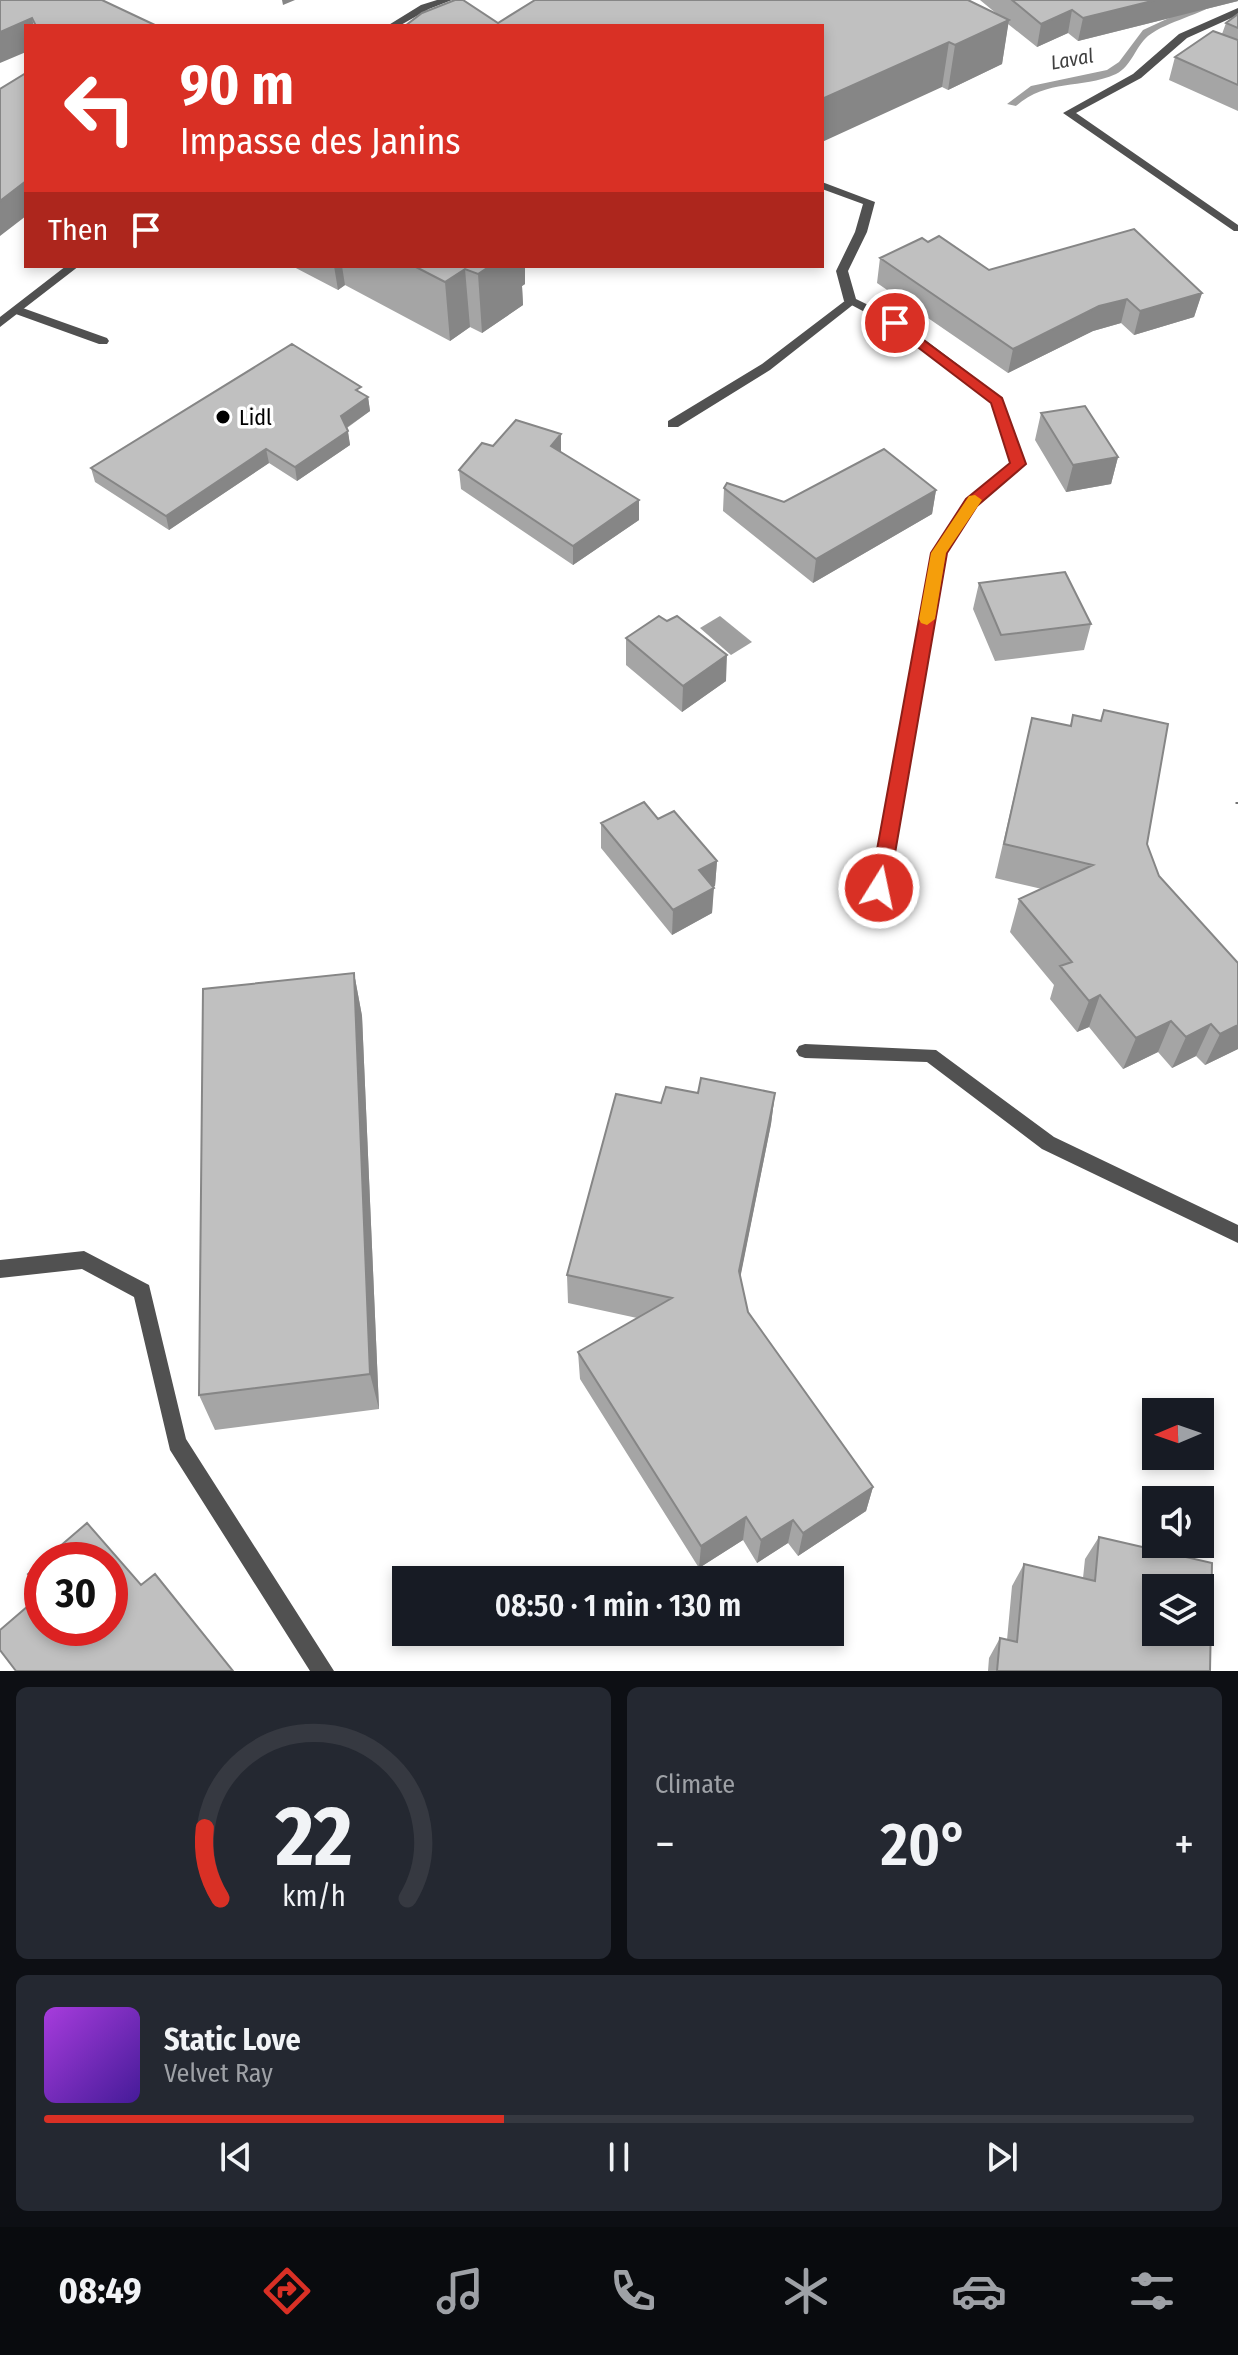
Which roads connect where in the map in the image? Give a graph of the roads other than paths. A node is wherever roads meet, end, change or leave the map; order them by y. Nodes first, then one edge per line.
1 (447, 0) edge
2 (425, 7) junction
3 (1238, 11) edge
4 (438, 13) edge
5 (395, 24) edge
6 (1183, 36) junction
7 (1197, 43) edge
8 (824, 186) edge
9 (1234, 228) dead end
10 (70, 268) edge
11 (850, 301) junction
12 (17, 310) junction
13 (0, 323) edge
14 (103, 341) dead end
15 (673, 424) dead end
16 (874, 918) dead end
17 (805, 1051) dead end
18 (1238, 1234) edge
19 (0, 1269) edge
20 (323, 1671) edge

1 - 2 street
2 - 4 street
2 - 5 street
3 - 6 street
6 - 7 street
6 - 9 street
8 - 11 street
10 - 12 street
11 - 15 street
11 - 16 street
12 - 13 street
12 - 14 street
17 - 18 street
19 - 20 street

